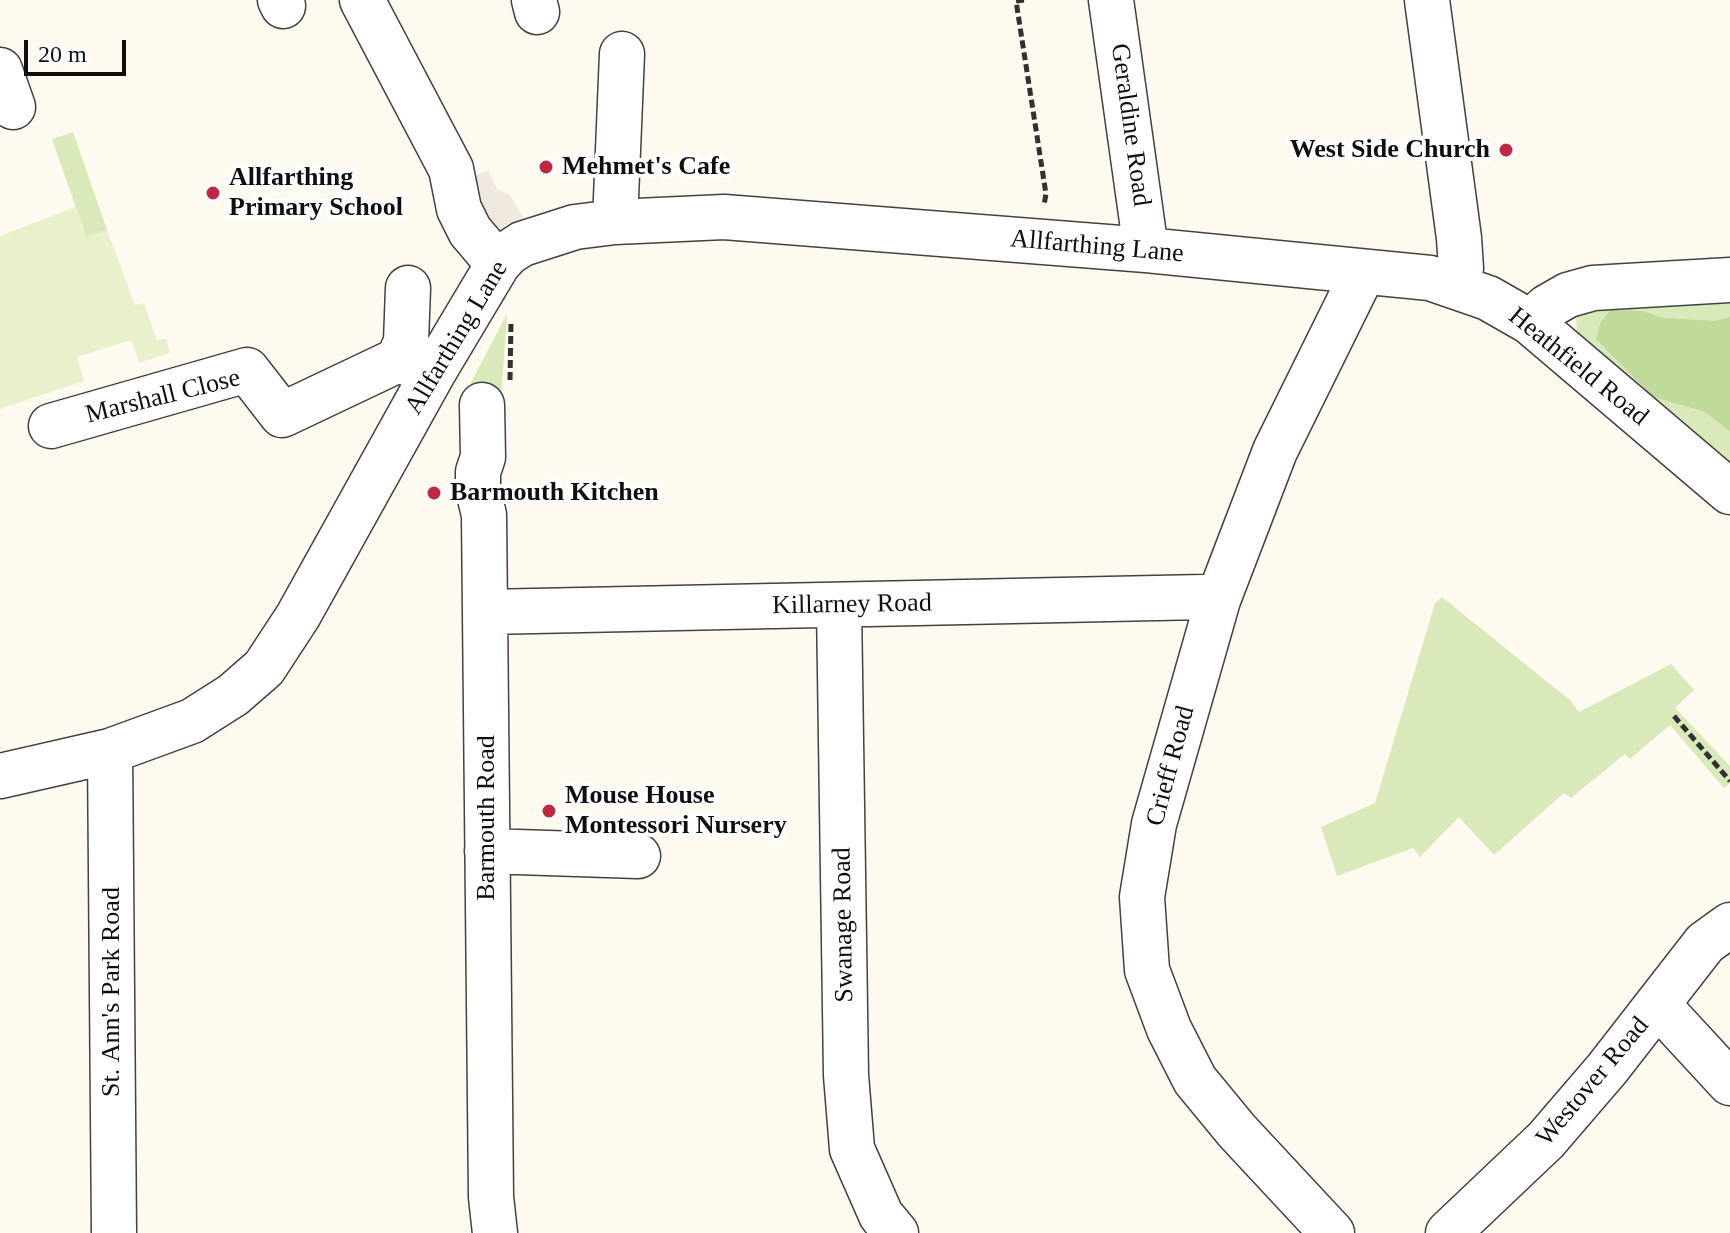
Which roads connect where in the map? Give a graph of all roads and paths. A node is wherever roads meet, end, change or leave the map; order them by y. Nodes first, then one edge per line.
1 (362, 0) edge
2 (1024, 0) edge
3 (1111, 0) edge
4 (1427, 0) edge
5 (622, 54) dead end
6 (615, 222) junction
7 (1041, 242) junction
8 (1146, 250) junction
9 (498, 264) junction
10 (1360, 271) junction
11 (1730, 280) edge
12 (1457, 285) junction
13 (408, 288) dead end
14 (511, 308) dead end
15 (1530, 322) junction
16 (416, 366) junction
17 (496, 394) joint
18 (51, 426) dead end
19 (1730, 492) edge
20 (1218, 600) junction
21 (839, 606) junction
22 (486, 612) junction
23 (1674, 716) dead end
24 (110, 751) junction
25 (0, 776) edge
26 (1730, 781) edge
27 (487, 851) junction
28 (638, 856) dead end
29 (1730, 925) edge
30 (1658, 1005) junction
31 (1730, 1083) edge
32 (114, 1233) edge
33 (495, 1233) edge
34 (896, 1233) edge
35 (1332, 1233) edge
36 (1448, 1233) edge

1 - 9 street
2 - 7 path
3 - 8 street, Geraldine Road
4 - 12 street
5 - 6 street
6 - 7 street, Allfarthing Lane
6 - 9 street, Allfarthing Lane
7 - 8 street, Allfarthing Lane
8 - 10 street, Allfarthing Lane
9 - 16 street, Allfarthing Lane
10 - 12 street, Heathfield Road
10 - 20 street, Crieff Road
11 - 15 street
12 - 15 street, Heathfield Road
13 - 16 street
14 - 17 path
15 - 19 street, Heathfield Road
16 - 18 street, Marshall Close
16 - 24 street, Allfarthing Lane
17 - 22 street, Barmouth Road
20 - 21 street, Killarney Road
20 - 35 street, Crieff Road
21 - 22 street, Killarney Road
21 - 34 street, Swanage Road
22 - 27 street, Barmouth Road
23 - 26 path
24 - 25 street, Allfarthing Lane
24 - 32 street, St. Ann's Park Road
27 - 28 street
27 - 33 street, Barmouth Road
29 - 30 street, Westover Road
30 - 31 street
30 - 36 street, Westover Road

